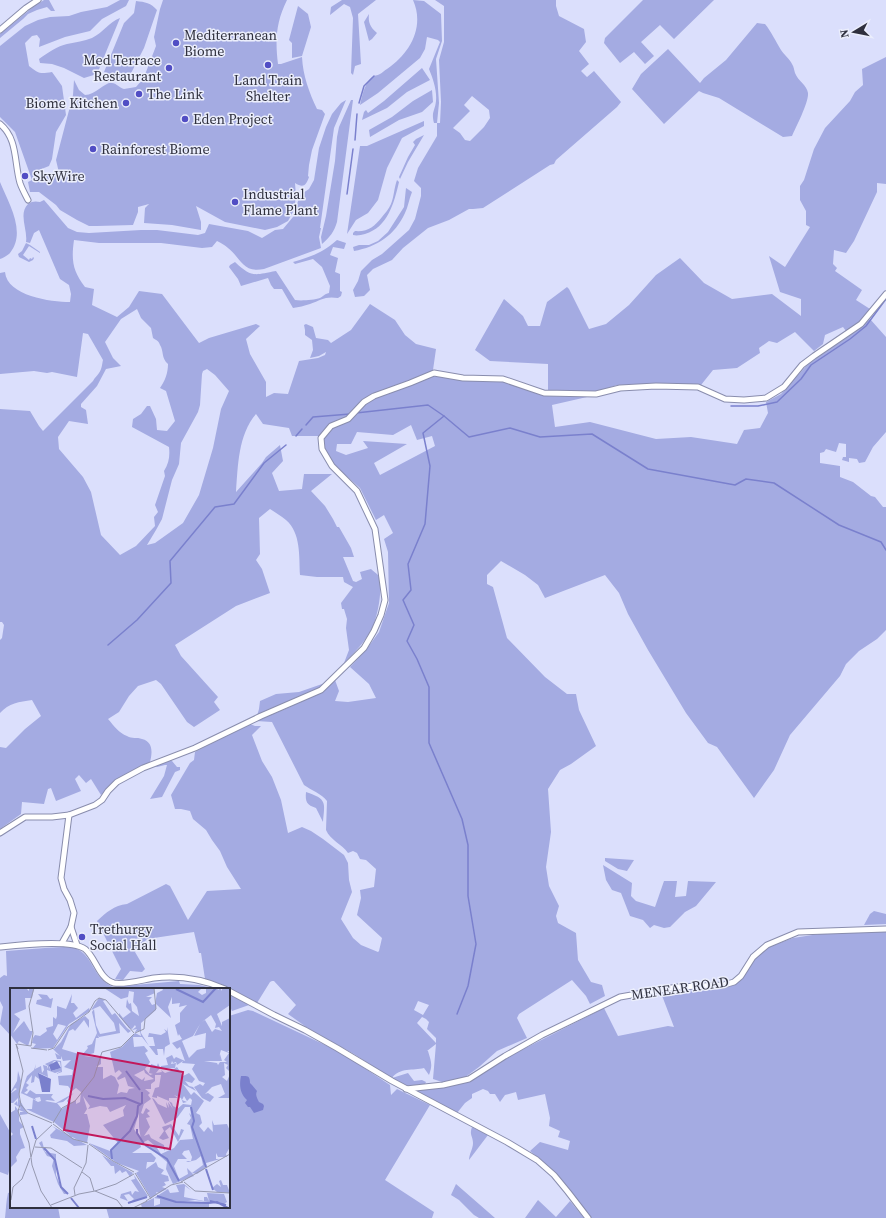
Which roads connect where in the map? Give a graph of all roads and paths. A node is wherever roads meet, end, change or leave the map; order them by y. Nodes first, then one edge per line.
1 (38, 0) edge
2 (0, 30) edge
3 (0, 124) edge
4 (28, 200) dead end
5 (886, 294) edge
6 (70, 815) junction
7 (0, 833) edge
8 (72, 927) junction
9 (886, 929) edge
10 (62, 943) junction
11 (77, 945) junction
12 (0, 947) edge
13 (222, 988) edge
14 (230, 992) edge
15 (406, 1089) junction
16 (588, 1218) edge

1 - 2 street
3 - 4 street
5 - 6 street
6 - 7 street
6 - 8 street
8 - 10 street
8 - 11 street
9 - 15 street, MENEAR ROAD
10 - 11 street
10 - 12 street
11 - 13 street
14 - 15 street
15 - 16 street

